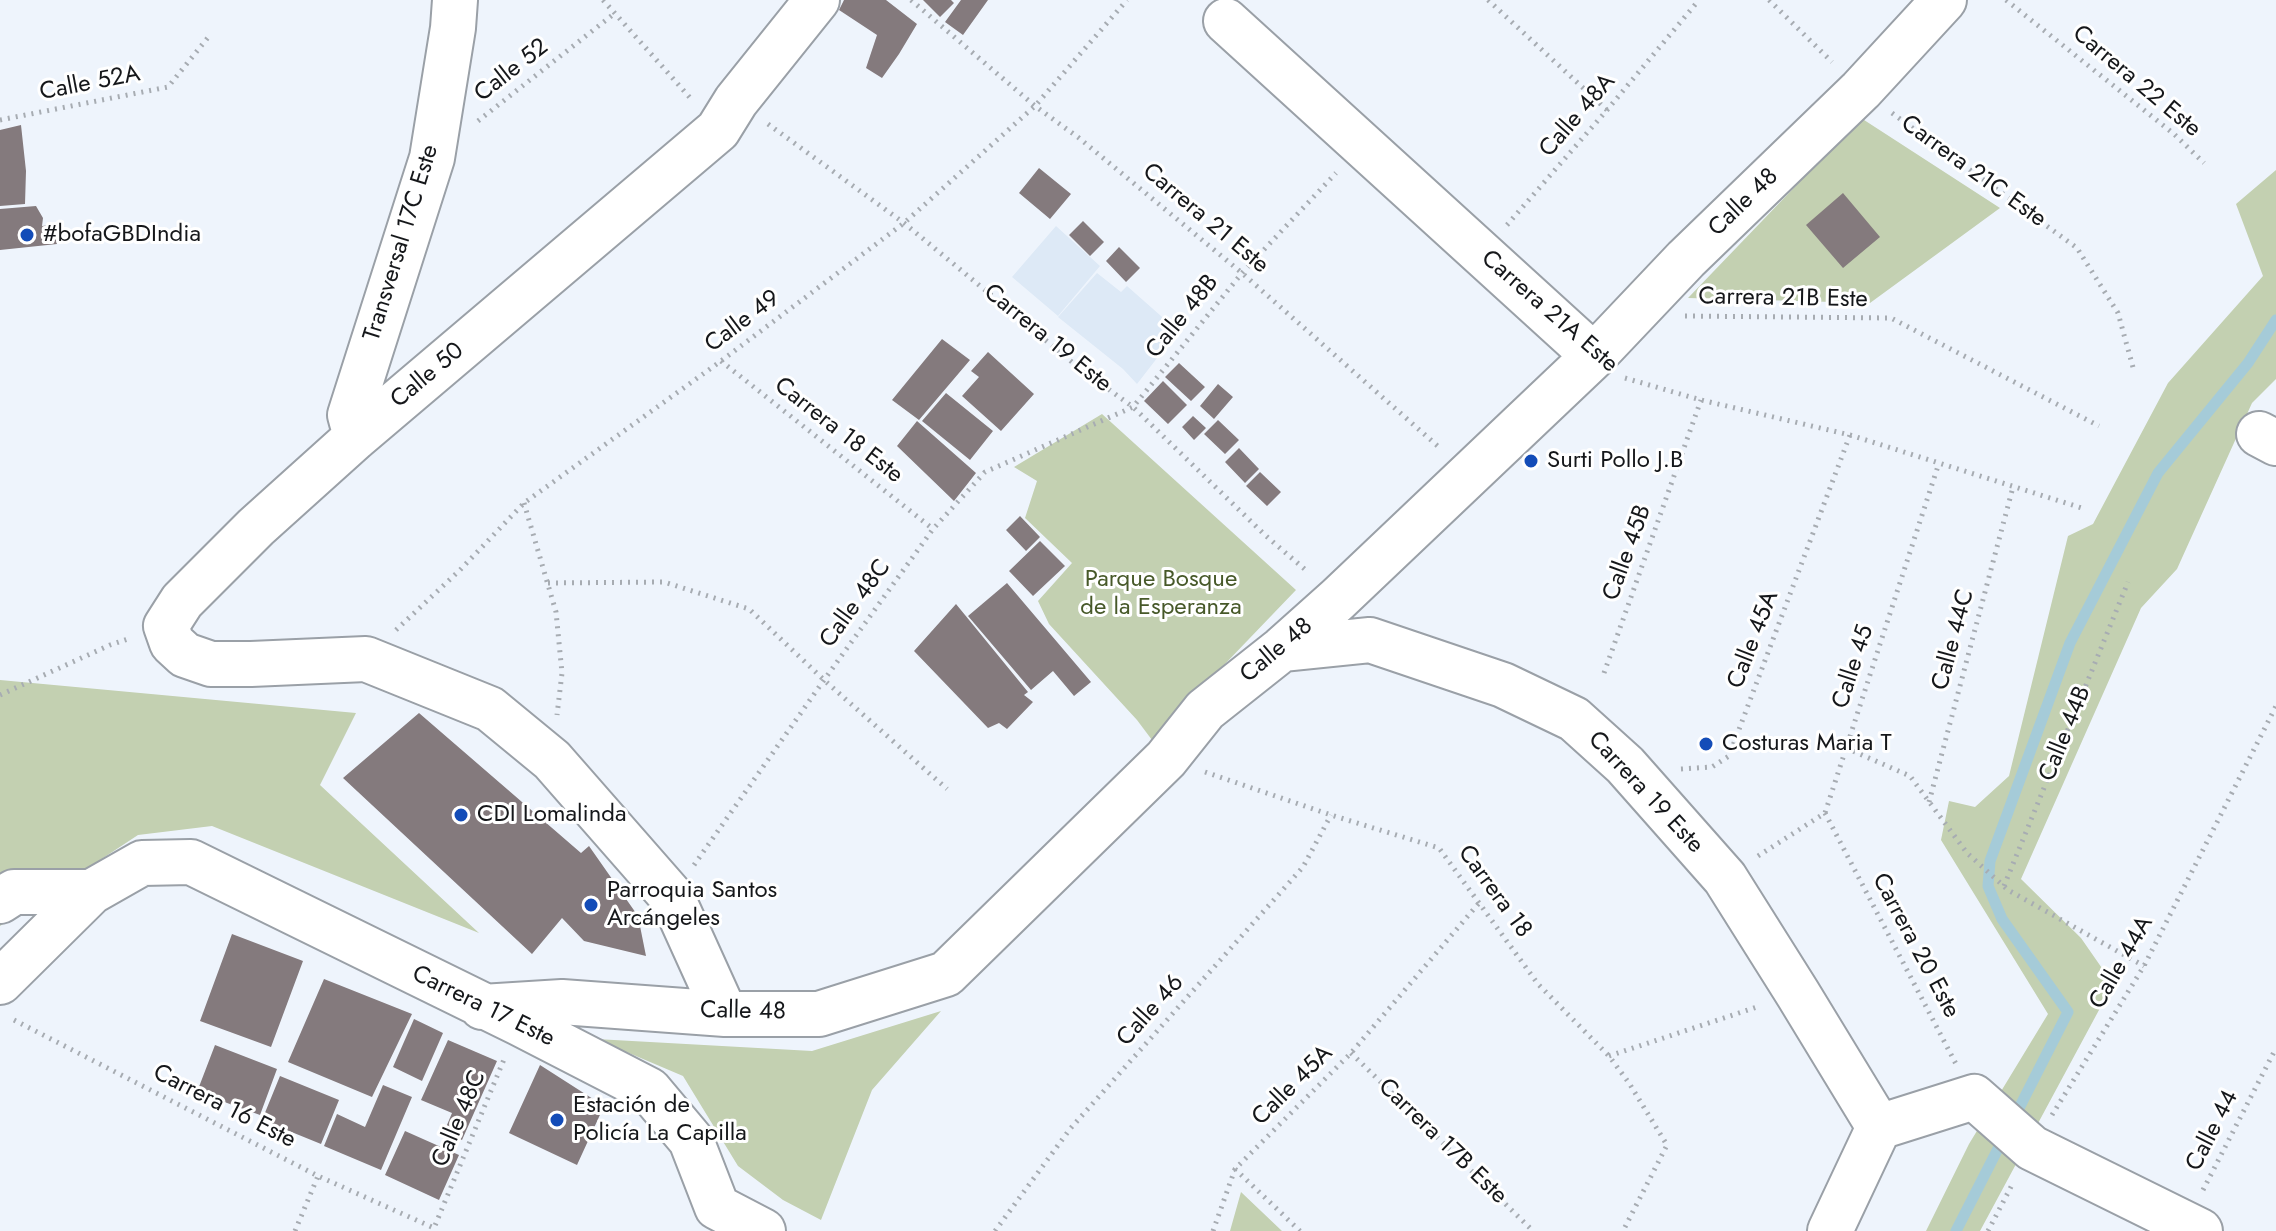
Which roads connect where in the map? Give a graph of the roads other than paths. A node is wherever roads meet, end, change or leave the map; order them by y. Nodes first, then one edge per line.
1 (455, 0) edge
2 (817, 0) edge
3 (1944, 0) edge
4 (1226, 21) dead end
5 (1594, 356) junction
6 (356, 437) junction
7 (1282, 649) junction
8 (91, 892) junction
9 (0, 901) edge
10 (7, 1001) edge
11 (725, 1014) junction
12 (501, 1015) junction
13 (1879, 1127) junction
14 (706, 1219) edge
15 (2193, 1227) edge
16 (763, 1231) edge
17 (1830, 1231) edge

1 - 6 street, Transversal 17C Este
2 - 6 street, Calle 50
3 - 5 street, Calle 48
4 - 5 street, Carrera 21A Este
5 - 7 street, Calle 48
6 - 11 street, Calle 50
7 - 11 street, Calle 48
7 - 13 street, Carrera 19 Este
8 - 9 street
8 - 10 street
8 - 12 street, Carrera 17 Este
11 - 12 street, Calle 48
12 - 14 street, Carrera 17 Este
13 - 15 street
13 - 17 street
14 - 16 street, Carrera 17 Este

